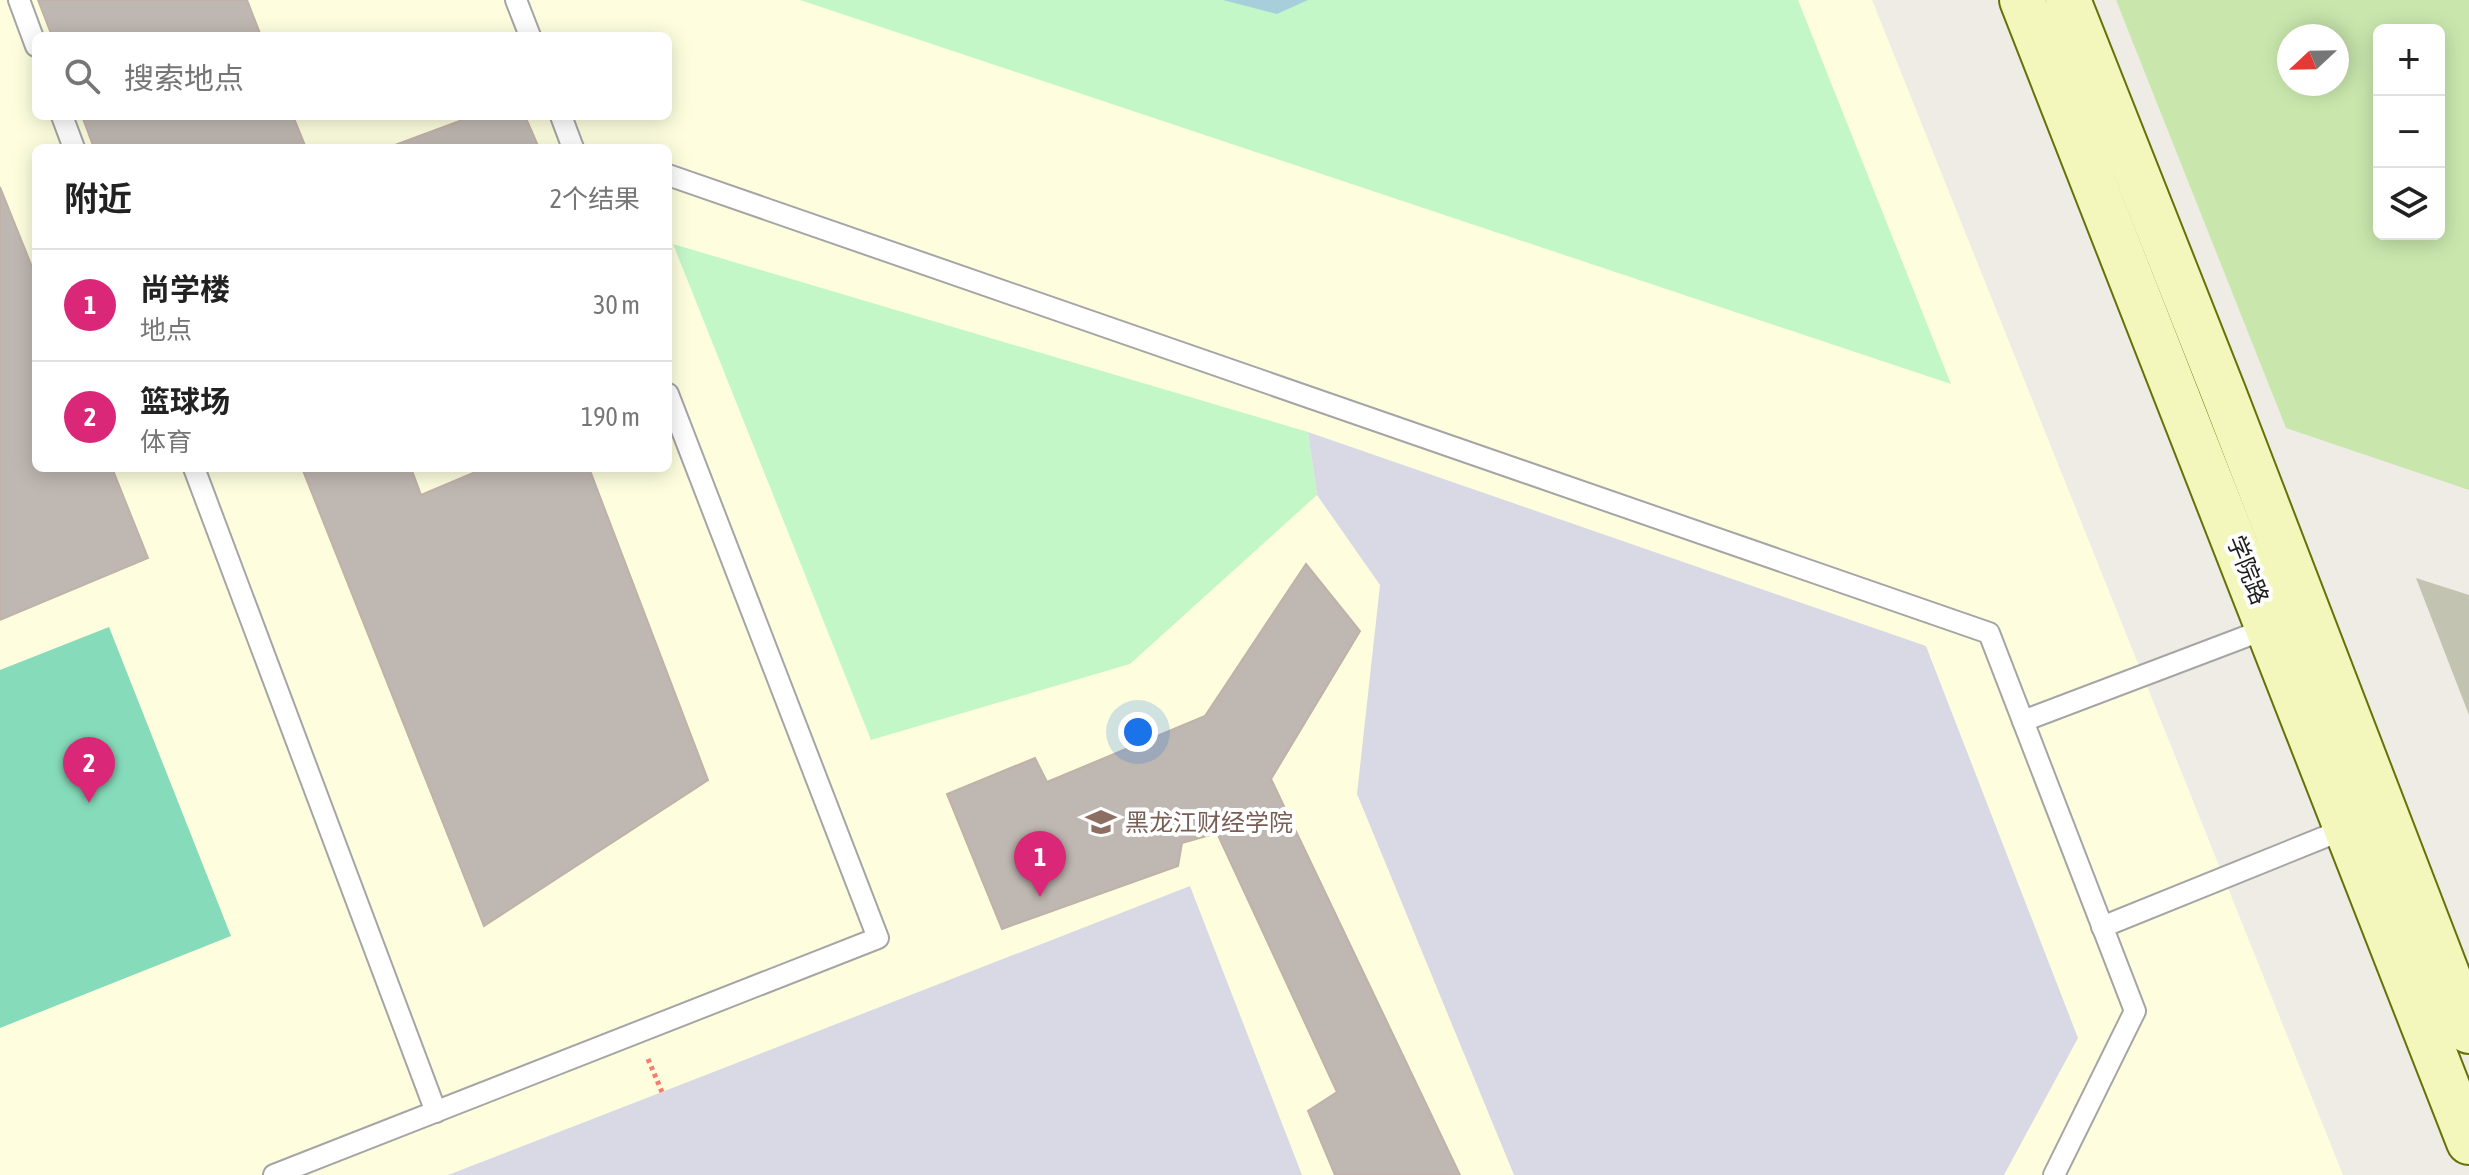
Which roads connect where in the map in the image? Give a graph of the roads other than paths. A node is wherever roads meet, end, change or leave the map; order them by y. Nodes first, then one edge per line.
1 (19, 0) edge
2 (516, 0) edge
3 (2022, 0) edge
4 (2068, 0) edge
5 (528, 32) edge
6 (32, 35) edge
7 (64, 120) edge
8 (563, 120) edge
9 (72, 144) edge
10 (572, 144) edge
11 (672, 176) edge
12 (672, 404) edge
13 (196, 472) edge
14 (2271, 627) junction
15 (2023, 721) junction
16 (2347, 828) junction
17 (2102, 927) junction
18 (2469, 1031) edge
19 (436, 1112) junction
20 (2469, 1142) edge
21 (274, 1175) edge
22 (2054, 1175) edge

1 - 6 lane
2 - 5 lane
3 - 14 main road, 学院路
4 - 18 main road, 学院路
7 - 9 lane
8 - 10 lane
11 - 15 lane
12 - 19 lane
13 - 19 lane
14 - 15 lane
14 - 16 main road, 学院路
15 - 17 lane
16 - 17 lane
16 - 20 main road, 学院路
17 - 22 lane
19 - 21 lane

